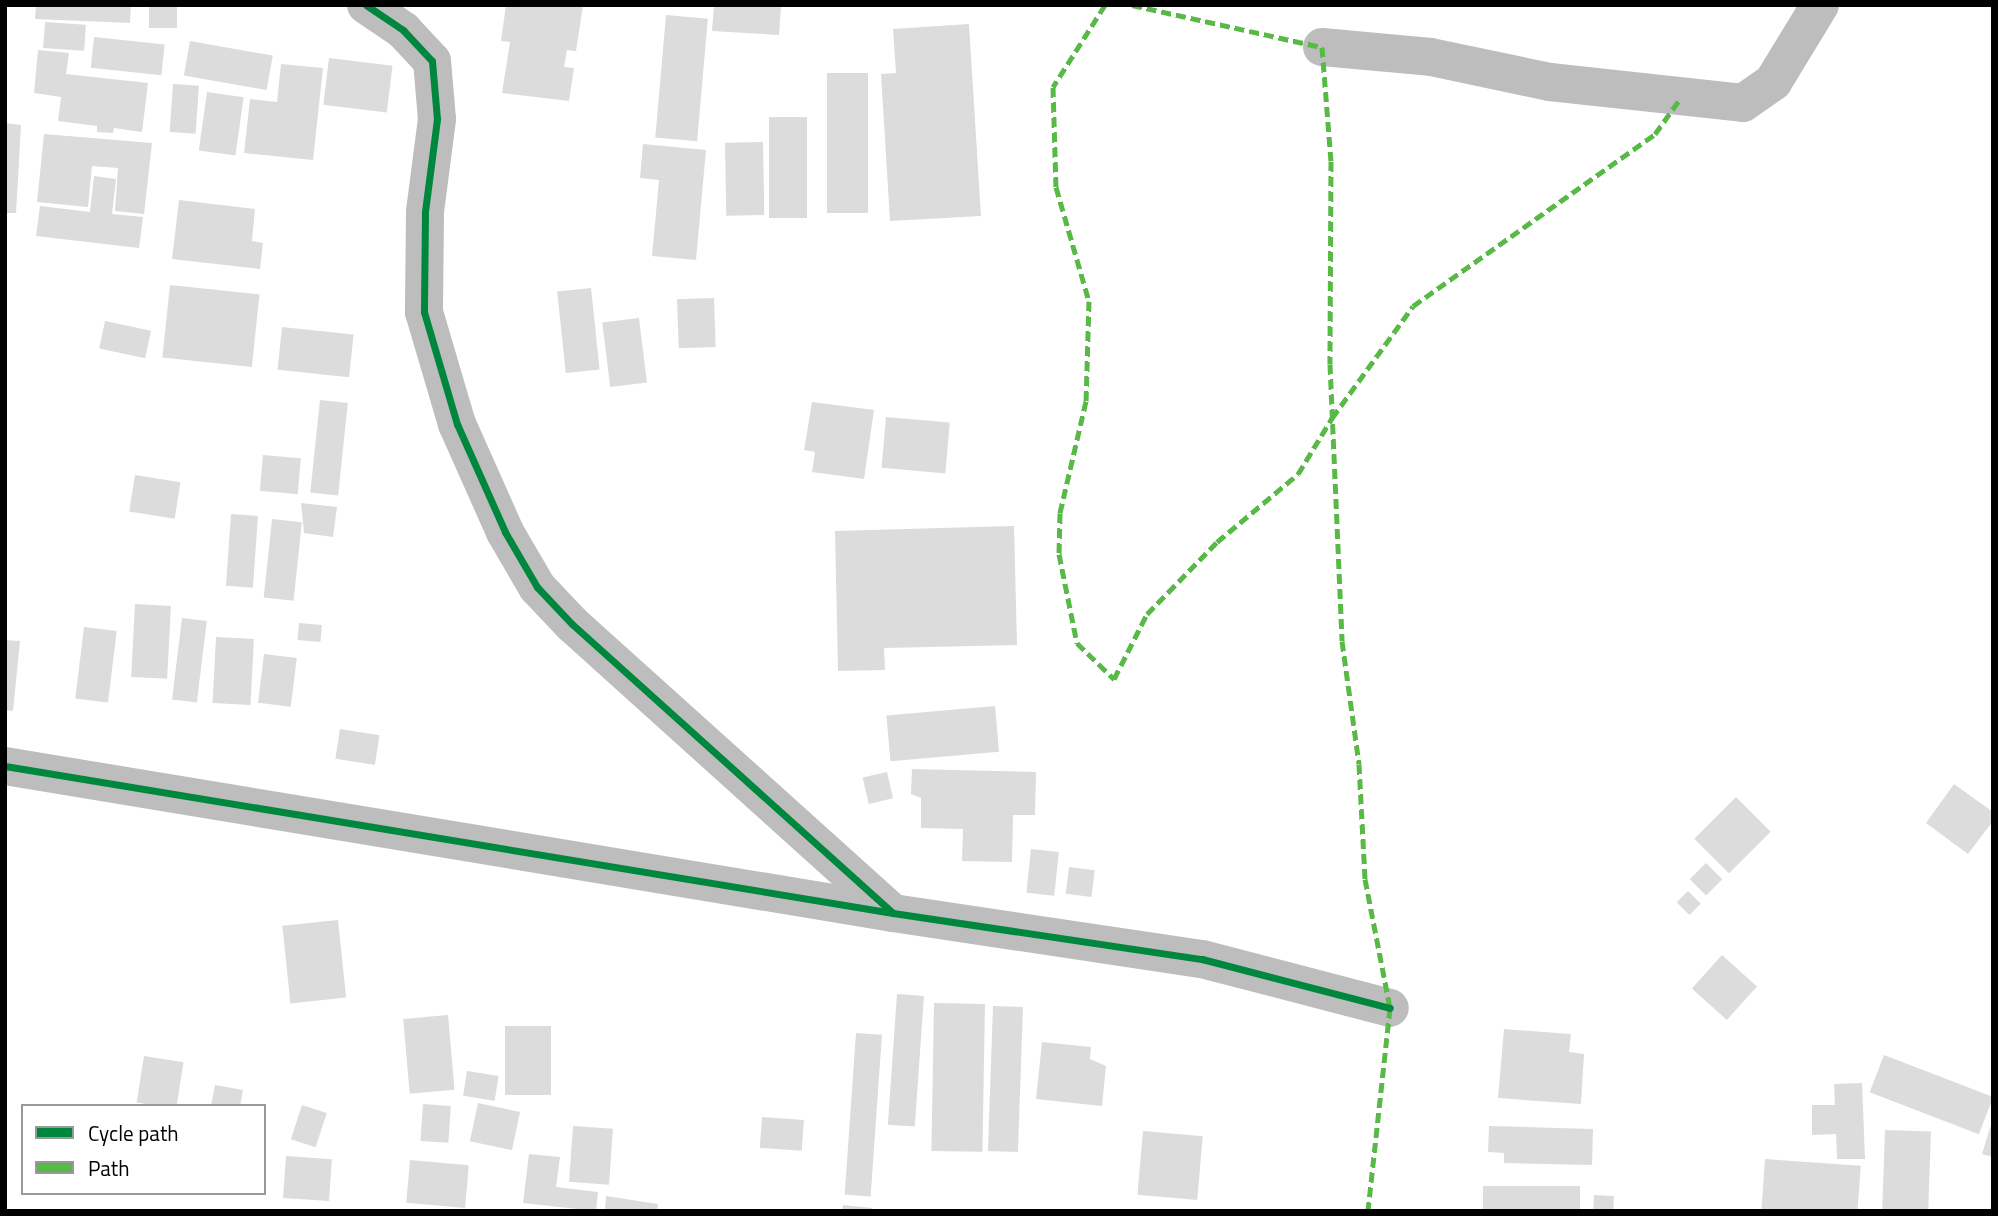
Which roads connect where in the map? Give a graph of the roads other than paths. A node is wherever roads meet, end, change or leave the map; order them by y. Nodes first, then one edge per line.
1 (366, 5) edge
2 (1820, 5) edge
3 (1322, 47) dead end
4 (5, 766) edge
5 (893, 913) junction
6 (1390, 1008) dead end

1 - 5 street
2 - 3 street
4 - 5 street
5 - 6 street

